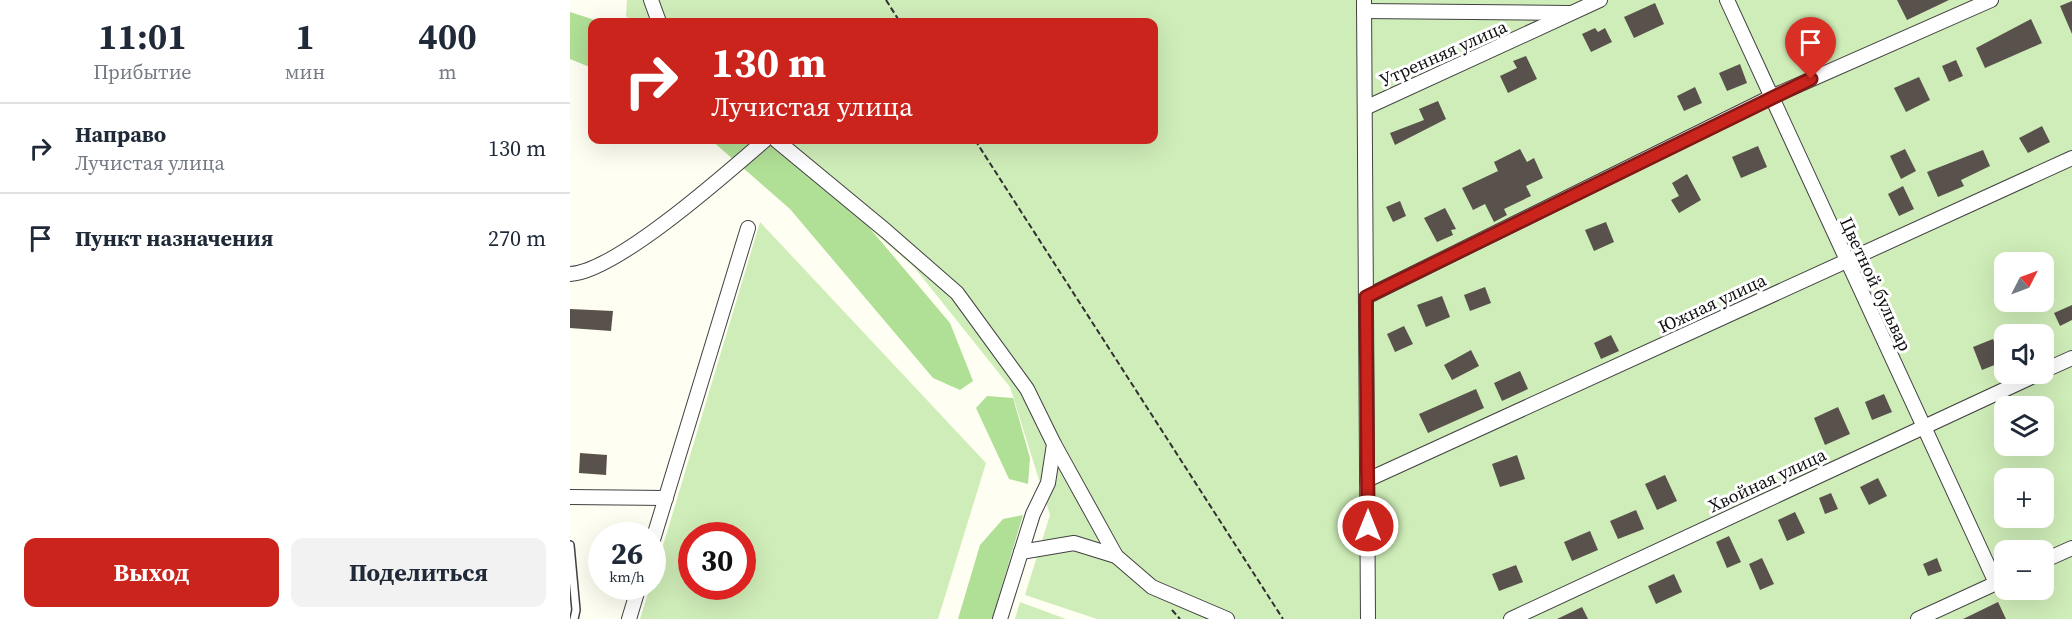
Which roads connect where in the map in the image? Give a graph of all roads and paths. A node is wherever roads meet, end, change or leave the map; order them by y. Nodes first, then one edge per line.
1 (651, 0) edge
2 (886, 0) edge
3 (1600, 0) edge
4 (1726, 0) edge
5 (1991, 0) edge
6 (1364, 6) edge
7 (1574, 13) junction
8 (657, 18) edge
9 (897, 18) edge
10 (1771, 97) junction
11 (1365, 108) junction
12 (760, 144) edge
13 (781, 144) edge
14 (978, 144) edge
15 (2072, 158) edge
16 (748, 228) dead end
17 (1846, 262) junction
18 (570, 274) edge
19 (1366, 297) junction
20 (2072, 358) edge
21 (2054, 366) edge
22 (2016, 384) edge
23 (1923, 427) junction
24 (1054, 444) junction
25 (1367, 480) junction
26 (570, 496) edge
27 (666, 498) junction
28 (659, 522) edge
29 (570, 545) edge
30 (2072, 548) edge
31 (1021, 552) junction
32 (1116, 556) junction
33 (2054, 556) edge
34 (1994, 569) edge
35 (1994, 584) edge
36 (635, 600) edge
37 (574, 619) edge
38 (629, 619) edge
39 (1000, 619) edge
40 (1227, 619) edge
41 (1283, 619) edge
42 (1368, 619) edge
43 (1511, 619) edge
44 (1918, 619) edge

1 - 8 street
2 - 9 path
3 - 7 street, Утренняя улица
4 - 10 street, Цветной бульвар
5 - 10 street
6 - 7 street
6 - 11 street
7 - 11 street, Утренняя улица
10 - 17 street, Цветной бульвар
10 - 19 street
11 - 19 street
12 - 18 street
13 - 24 street
14 - 41 path
15 - 17 street, Южная улица
16 - 27 street
17 - 23 street, Цветной бульвар
17 - 25 street, Южная улица
19 - 25 street
20 - 21 street
22 - 23 street, Хвойная улица
23 - 34 street, Цветной бульвар
23 - 43 street, Хвойная улица
24 - 31 street
24 - 32 street
25 - 42 street
26 - 27 street
27 - 28 street
29 - 37 lane
30 - 33 street
31 - 32 street
31 - 39 street
32 - 40 street
35 - 44 street
36 - 38 street

